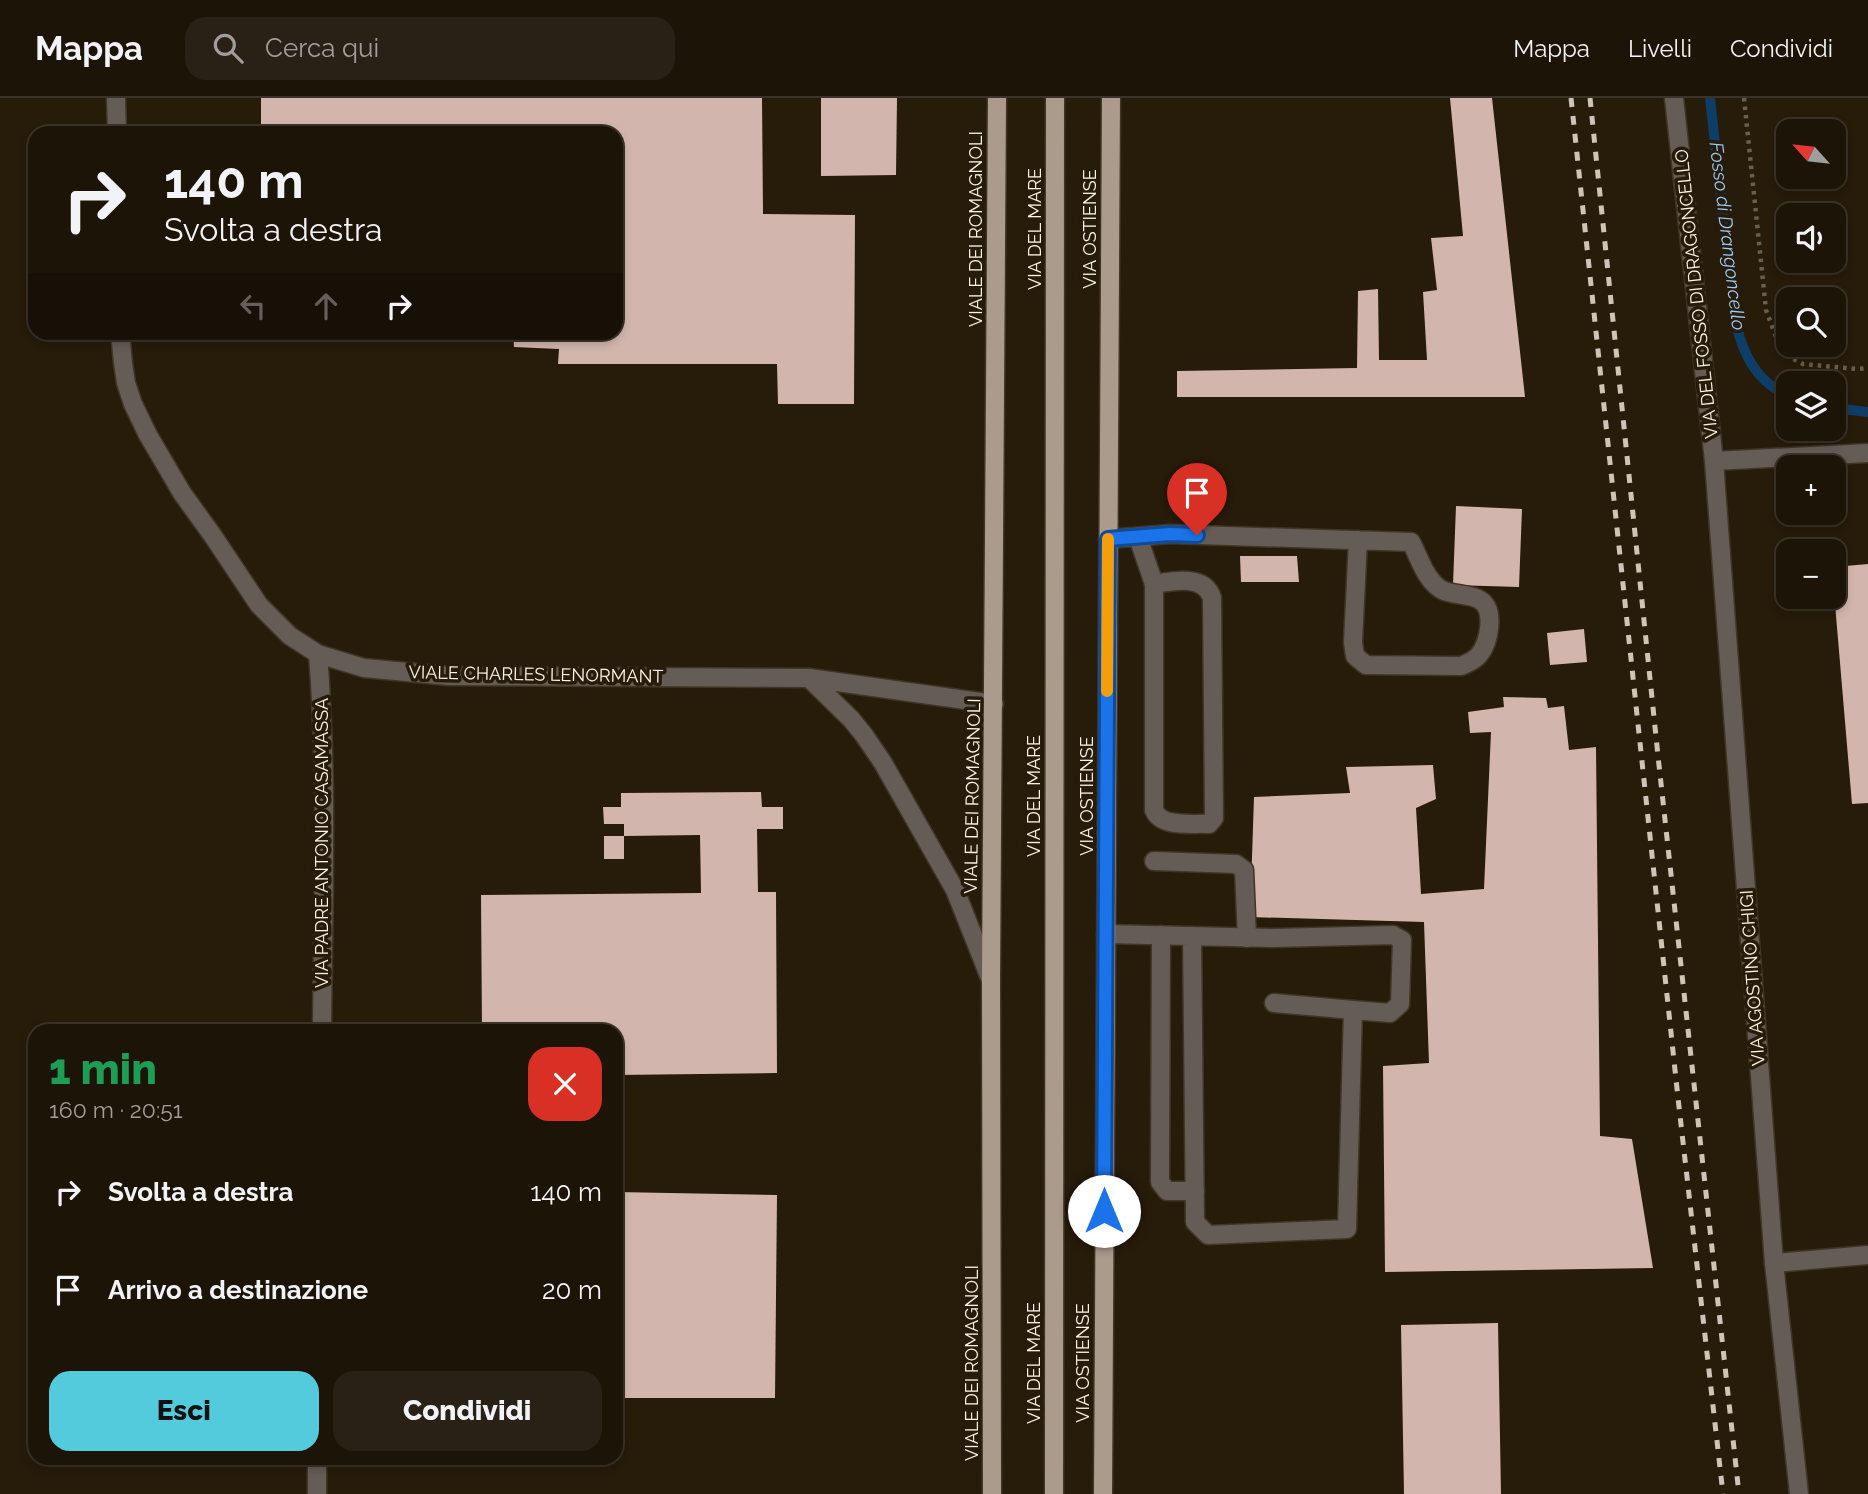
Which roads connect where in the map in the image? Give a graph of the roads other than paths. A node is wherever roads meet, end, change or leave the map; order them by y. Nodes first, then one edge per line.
1 (116, 98) edge
2 (997, 98) edge
3 (1055, 98) edge
4 (1111, 98) edge
5 (1674, 98) edge
6 (117, 126) edge
7 (121, 340) edge
8 (1868, 453) edge
9 (1714, 461) junction
10 (1138, 537) junction
11 (1108, 539) junction
12 (1358, 540) junction
13 (1154, 584) junction
14 (318, 654) junction
15 (809, 678) junction
16 (994, 704) junction
17 (1154, 861) dead end
18 (1106, 934) junction
19 (1161, 935) junction
20 (1192, 936) junction
21 (1247, 938) junction
22 (991, 979) junction
23 (1274, 1003) dead end
24 (1353, 1010) junction
25 (322, 1024) edge
26 (1195, 1191) junction
27 (1868, 1255) edge
28 (1774, 1264) junction
29 (317, 1465) edge
30 (317, 1494) edge
31 (992, 1494) edge
32 (1054, 1494) edge
33 (1103, 1494) edge
34 (1799, 1494) edge

1 - 6 street
2 - 16 main road, VIALE DEI ROMAGNOLI
3 - 32 main road, VIA DEL MARE
4 - 11 main road, VIA OSTIENSE
5 - 9 street, VIA DEL FOSSO DI DRAGONCELLO
7 - 14 street, VIALE CHARLES LENORMANT
8 - 9 street, VIA DEL FOSSO DI DRAGONCELLO
9 - 28 street, VIA AGOSTINO CHIGI
10 - 11 street
10 - 12 street
10 - 13 street
11 - 18 main road, VIA OSTIENSE
12 - 12 street
13 - 13 street
14 - 15 street, VIALE CHARLES LENORMANT
14 - 25 street, VIA PADRE ANTONIO CASAMASSA
15 - 16 street, VIALE CHARLES LENORMANT
15 - 22 street
16 - 22 main road, VIALE DEI ROMAGNOLI
17 - 21 street
18 - 19 street
18 - 33 main road, VIA OSTIENSE
19 - 20 street
19 - 26 street
20 - 21 street
20 - 26 street
21 - 24 street
22 - 31 main road, VIALE DEI ROMAGNOLI
23 - 24 street
24 - 26 street
27 - 28 street
28 - 34 street, VIA AGOSTINO CHIGI
29 - 30 street

